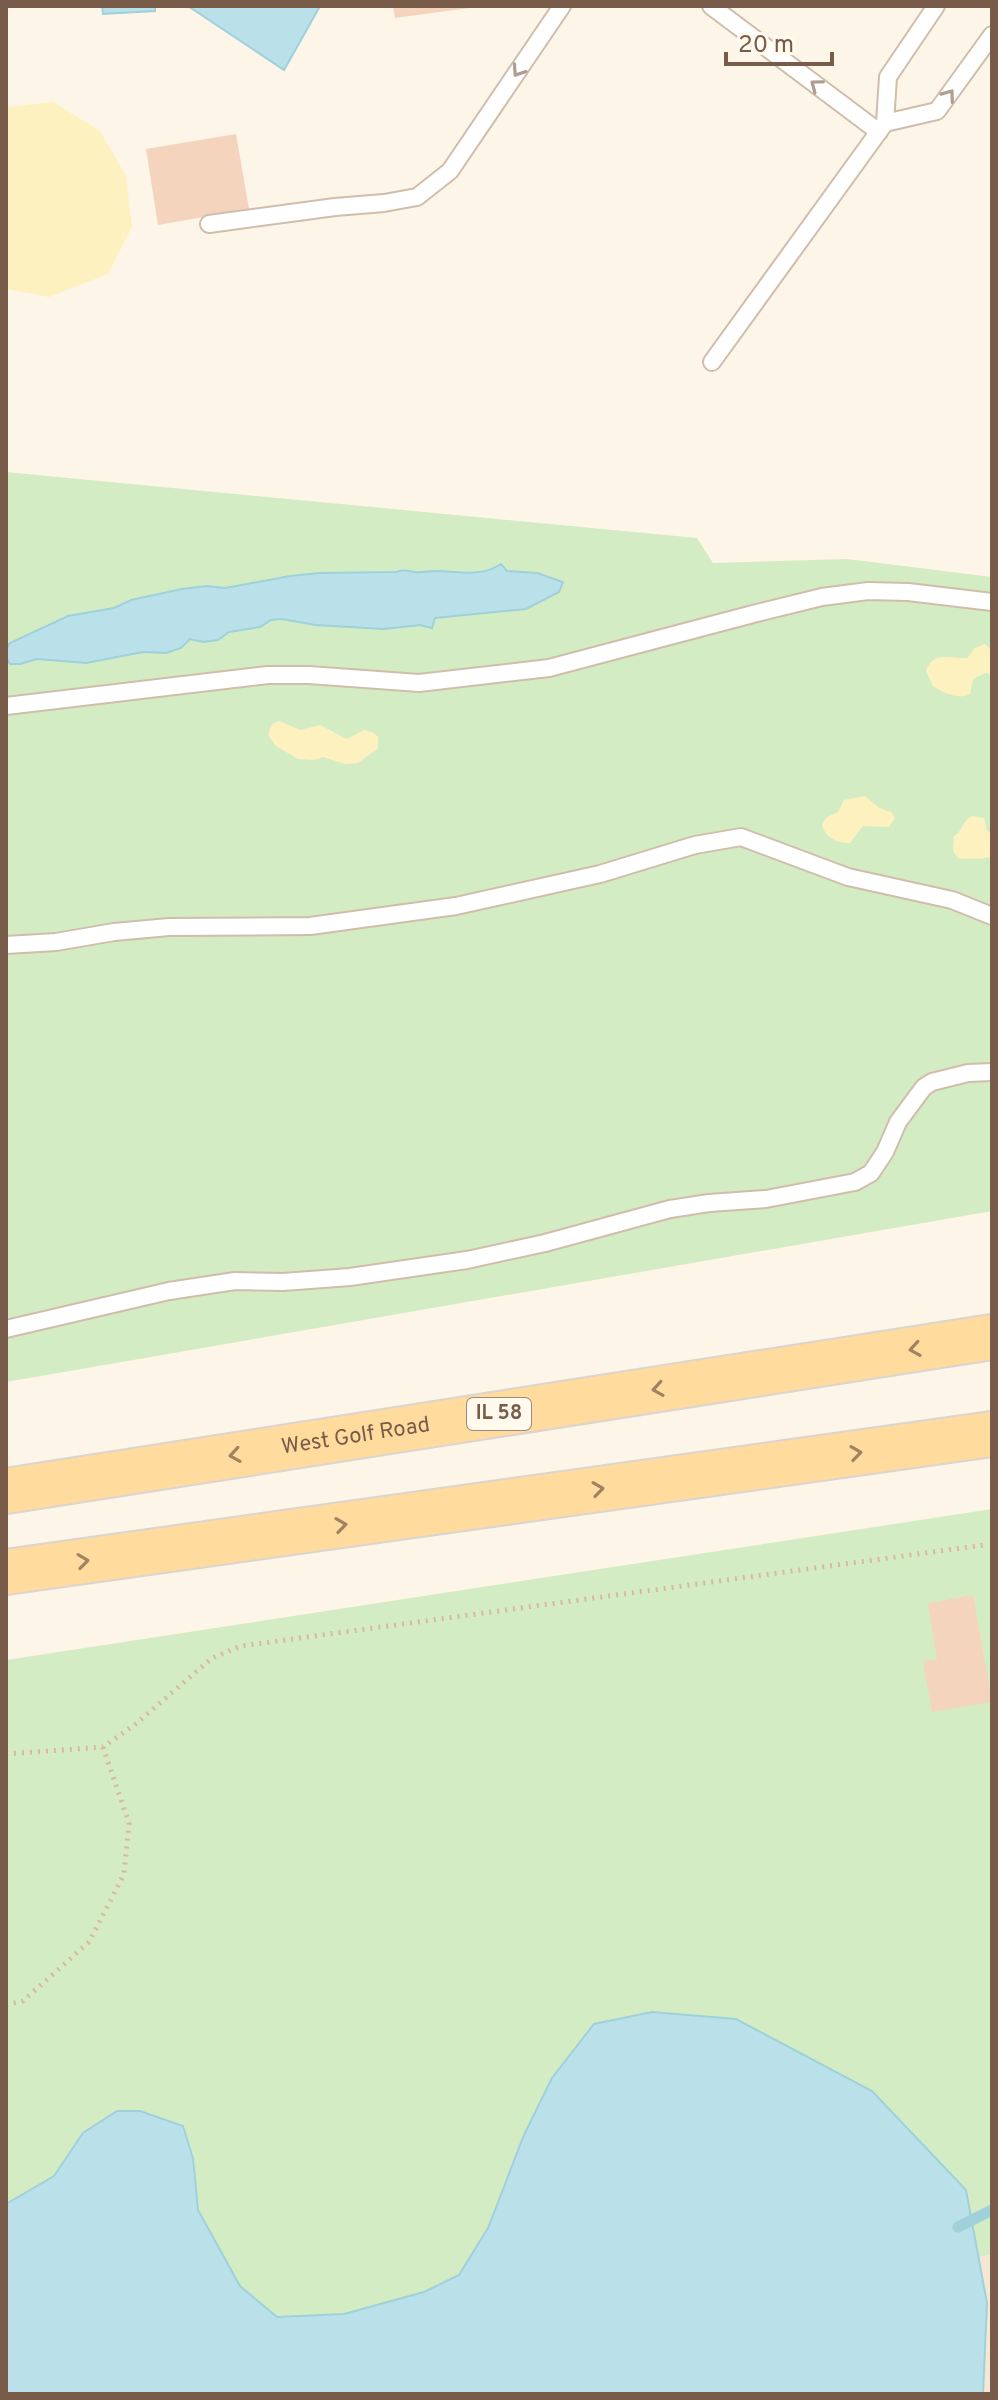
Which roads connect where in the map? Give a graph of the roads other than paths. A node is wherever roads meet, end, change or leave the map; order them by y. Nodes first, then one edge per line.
1 (562, 6) edge
2 (711, 6) edge
3 (936, 6) edge
4 (992, 35) edge
5 (882, 128) junction
6 (209, 224) dead end
7 (712, 362) dead end
8 (992, 602) edge
9 (6, 706) edge
10 (992, 916) edge
11 (6, 945) edge
12 (992, 1072) edge
13 (6, 1329) edge
14 (992, 1337) edge
15 (992, 1434) edge
16 (6, 1491) edge
17 (6, 1572) edge

1 -> 6 lane
5 -> 2 lane
3 - 5 lane
5 -> 4 lane
5 - 7 lane
8 - 9 lane
10 - 11 lane
12 - 13 lane
14 -> 16 main road, West Golf Road / IL 58
17 -> 15 main road

